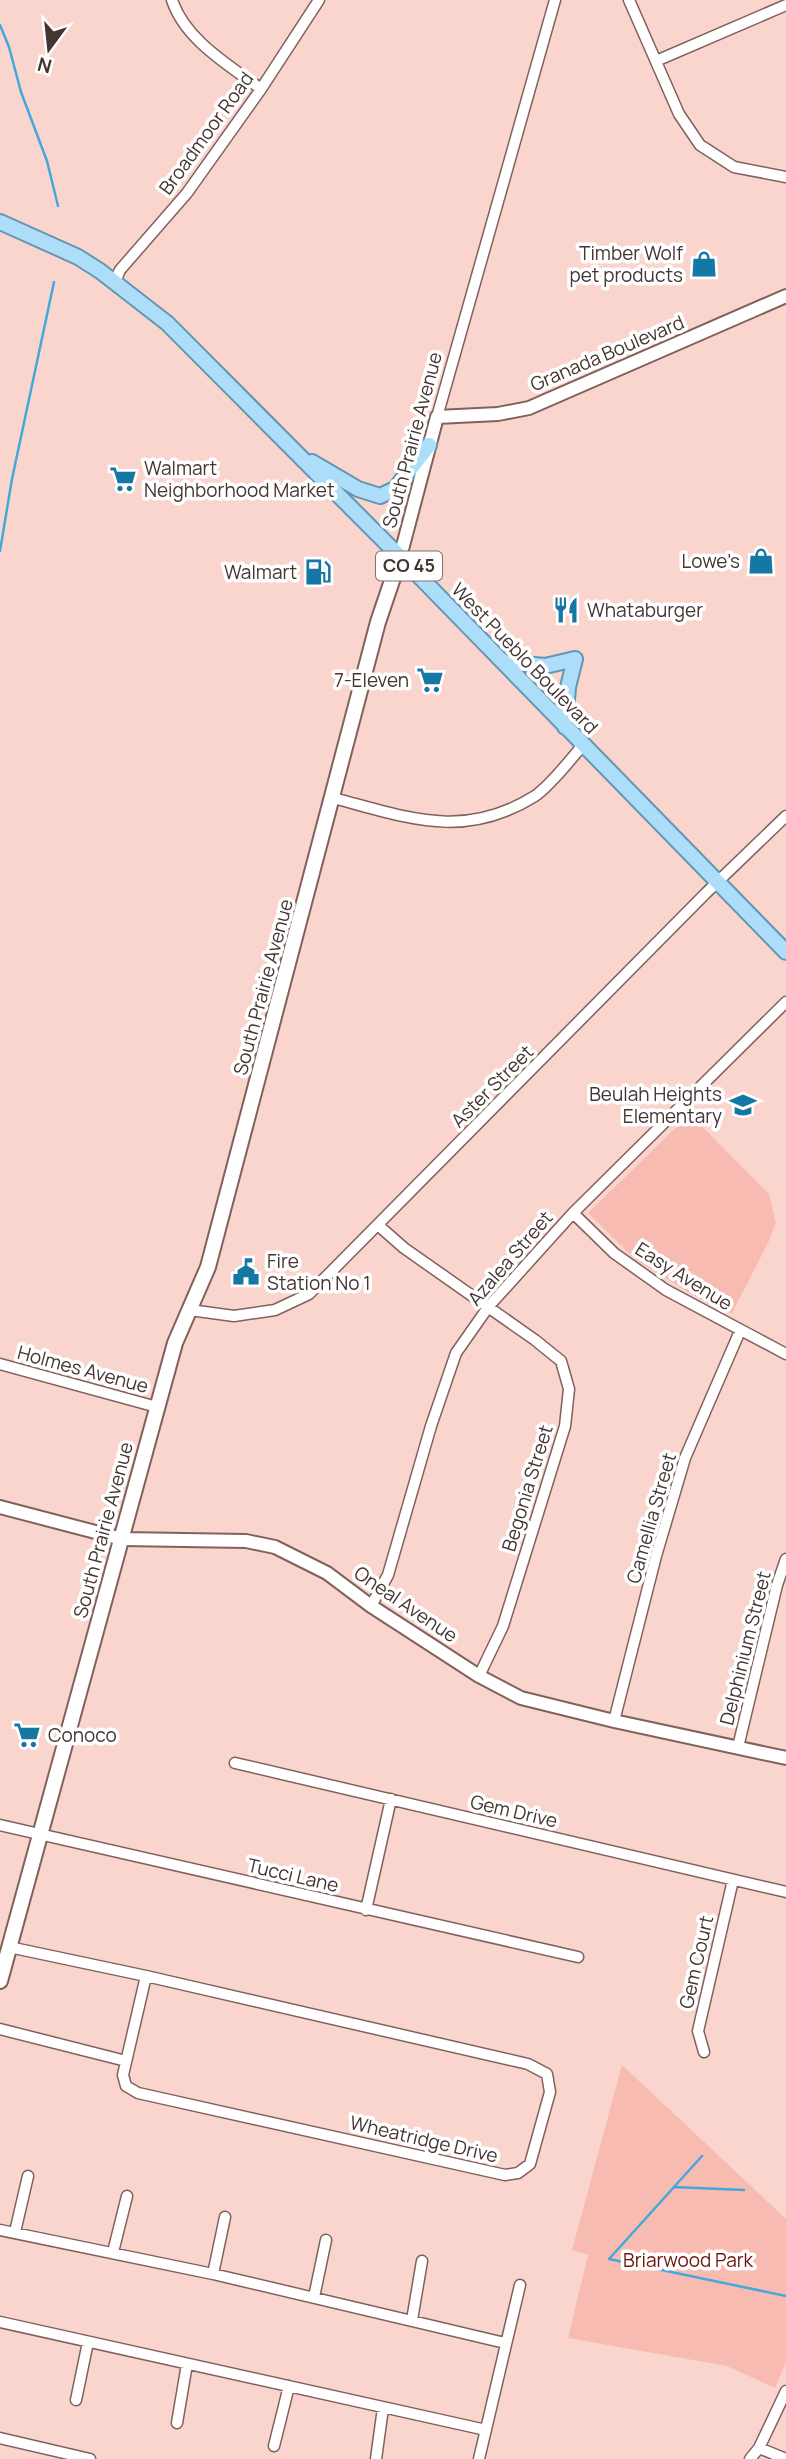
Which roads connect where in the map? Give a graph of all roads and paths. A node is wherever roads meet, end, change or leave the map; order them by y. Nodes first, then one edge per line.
1 (172, 0) edge
2 (319, 0) edge
3 (555, 0) edge
4 (629, 0) edge
5 (786, 5) edge
6 (656, 61) junction
7 (261, 89) junction
8 (786, 177) edge
9 (0, 222) edge
10 (115, 282) junction
11 (786, 296) edge
12 (437, 417) junction
13 (429, 445) junction
14 (292, 450) junction
15 (400, 557) junction
16 (503, 662) junction
17 (565, 727) junction
18 (583, 746) junction
19 (333, 798) junction
20 (786, 816) edge
21 (718, 883) junction
22 (786, 952) edge
23 (786, 1002) edge
24 (573, 1213) junction
25 (379, 1226) junction
26 (489, 1306) junction
27 (190, 1310) junction
28 (740, 1331) junction
29 (786, 1354) edge
30 (0, 1364) edge
31 (157, 1407) junction
32 (0, 1507) edge
33 (122, 1539) junction
34 (786, 1559) edge
35 (371, 1606) junction
36 (479, 1676) junction
37 (614, 1721) junction
38 (738, 1747) junction
39 (786, 1759) edge
40 (235, 1763) dead end
41 (391, 1800) junction
42 (0, 1825) edge
43 (39, 1835) junction
44 (733, 1880) junction
45 (786, 1892) edge
46 (366, 1910) junction
47 (9, 1947) junction
48 (578, 1957) dead end
49 (146, 1976) junction
50 (0, 1981) edge
51 (0, 2029) edge
52 (704, 2052) dead end
53 (126, 2061) junction
54 (27, 2176) dead end
55 (127, 2196) dead end
56 (225, 2217) dead end
57 (0, 2230) edge
58 (15, 2232) junction
59 (326, 2240) dead end
60 (113, 2252) junction
61 (422, 2261) dead end
62 (213, 2274) junction
63 (520, 2285) dead end
64 (314, 2297) junction
65 (412, 2320) junction
66 (0, 2322) edge
67 (88, 2342) junction
68 (505, 2343) junction
69 (187, 2364) junction
70 (289, 2386) junction
71 (786, 2391) edge
72 (76, 2400) dead end
73 (383, 2409) junction
74 (177, 2423) dead end
75 (486, 2430) junction
76 (0, 2438) edge
77 (274, 2446) dead end
78 (759, 2448) junction
79 (90, 2459) edge
80 (376, 2459) edge
81 (478, 2459) edge
82 (750, 2459) edge
83 (786, 2459) edge

1 - 7 street
2 - 7 street, Broadmoor Road
3 - 12 street, South Prairie Avenue
4 - 6 street
5 - 6 street
6 - 8 street
7 - 10 street, Broadmoor Road
9 - 10 main road, West Pueblo Boulevard / CO 45
10 - 14 main road, West Pueblo Boulevard / CO 45
11 - 12 street, Granada Boulevard
12 - 13 street, South Prairie Avenue
13 - 14 main road
13 - 15 street, South Prairie Avenue
14 - 15 main road, West Pueblo Boulevard / CO 45
15 - 16 main road, West Pueblo Boulevard / CO 45
15 - 19 main road, South Prairie Avenue
16 - 17 main road, West Pueblo Boulevard / CO 45
16 - 17 main road
17 - 18 main road, West Pueblo Boulevard / CO 45
18 - 19 street
18 - 21 main road, West Pueblo Boulevard / CO 45
19 - 27 main road, South Prairie Avenue
20 - 21 street, Aster Street
21 - 22 main road, West Pueblo Boulevard / CO 45
21 - 25 street, Aster Street
23 - 24 street, Azalea Street
24 - 26 street, Azalea Street
24 - 28 street, Easy Avenue
25 - 26 street, Begonia Street
25 - 27 street, Aster Street
26 - 35 street, Azalea Street
26 - 36 street, Begonia Street
27 - 31 main road, South Prairie Avenue
28 - 29 street, Easy Avenue
28 - 37 street, Camellia Street
30 - 31 street, Holmes Avenue
31 - 33 main road, South Prairie Avenue
32 - 33 street, Oneal Avenue
33 - 35 street, Oneal Avenue
33 - 43 main road, South Prairie Avenue
34 - 38 street, Delphinium Street
35 - 36 street, Oneal Avenue
36 - 37 street, Oneal Avenue
37 - 38 street, Oneal Avenue
38 - 39 street, Oneal Avenue
40 - 41 street, Gem Drive
41 - 44 street, Gem Drive
41 - 46 street
42 - 43 street, Tucci Lane
43 - 46 street, Tucci Lane
43 - 47 main road, South Prairie Avenue
44 - 45 street, Gem Drive
44 - 52 street, Gem Court
46 - 48 street, Tucci Lane
47 - 49 street, Wheatridge Drive
47 - 50 main road, South Prairie Avenue
49 - 53 street, Wheatridge Drive
49 - 53 street, Wheatridge Drive
51 - 53 street
54 - 58 street
55 - 60 street
56 - 62 street
57 - 58 street
58 - 60 street
59 - 64 street
60 - 62 street
61 - 65 street
62 - 64 street
63 - 68 street
64 - 65 street
65 - 68 street
66 - 67 street
67 - 69 street
67 - 72 street
68 - 75 street
69 - 70 street
69 - 74 street
70 - 73 street
70 - 77 street
71 - 78 street
73 - 75 street
73 - 80 street
75 - 81 street
76 - 79 street
78 - 82 street
78 - 83 street

